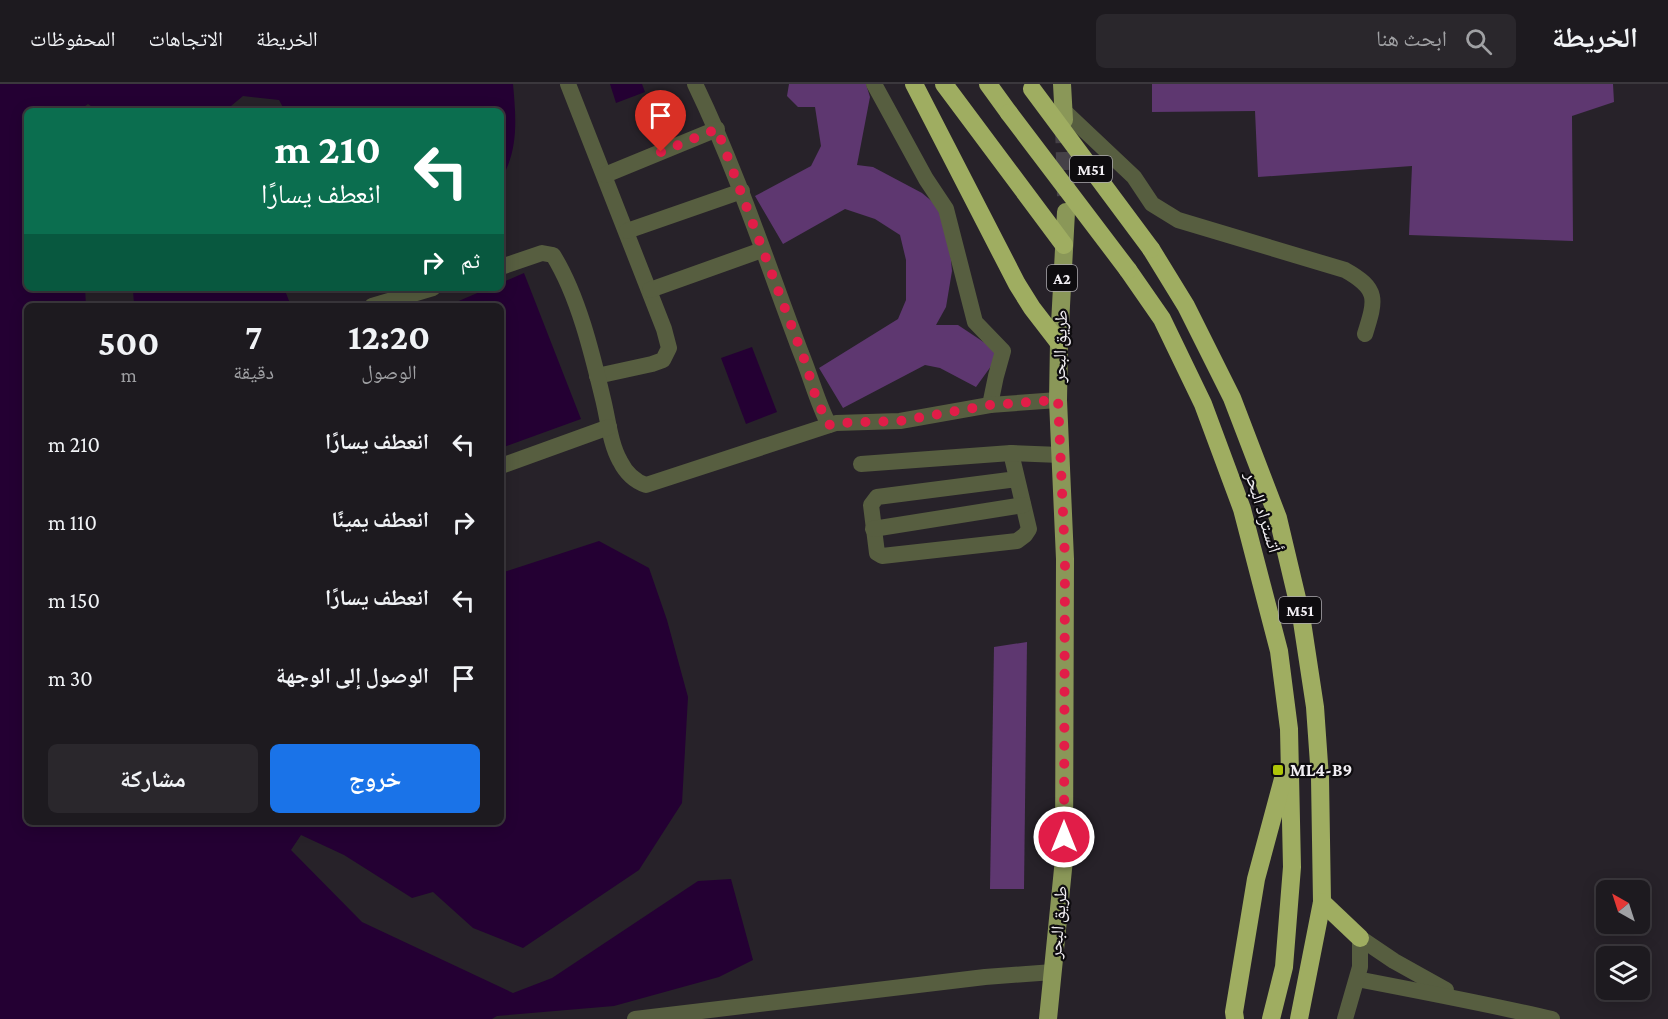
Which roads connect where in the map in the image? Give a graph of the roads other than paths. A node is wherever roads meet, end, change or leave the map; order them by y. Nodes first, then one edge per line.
1 (568, 84) edge
2 (695, 84) edge
3 (874, 84) edge
4 (914, 84) edge
5 (944, 84) edge
6 (988, 84) edge
7 (1062, 84) edge
8 (1030, 87) edge
9 (1064, 115) joint
10 (717, 129) junction
11 (605, 175) junction
12 (742, 191) junction
13 (1066, 213) tunnel mouth
14 (627, 231) junction
15 (1064, 245) junction
16 (762, 250) junction
17 (504, 266) edge
18 (650, 290) junction
19 (423, 291) edge
20 (382, 303) edge
21 (1365, 334) dead end
22 (1059, 343) junction
23 (597, 376) junction
24 (1058, 400) junction
25 (990, 405) junction
26 (829, 425) junction
27 (609, 427) junction
28 (1011, 453) junction
29 (1060, 455) junction
30 (861, 464) dead end
31 (504, 465) edge
32 (1017, 478) junction
33 (1023, 505) junction
34 (873, 529) junction
35 (1289, 753) junction
36 (1323, 902) junction
37 (1360, 938) junction
38 (1053, 972) junction
39 (1357, 980) junction
40 (1469, 1000) junction
41 (1274, 1010) edge
42 (635, 1019) edge
43 (1048, 1019) edge
44 (1235, 1019) edge
45 (1299, 1019) edge
46 (1345, 1019) edge
47 (1552, 1019) edge

1 - 11 street
2 - 10 street
3 - 25 street
4 - 22 highway
5 - 15 highway
6 - 35 highway, أتستراد البحر / M51, bridge
7 - 9 main road
8 - 36 highway, أتستراد البحر / M51, bridge
9 - 21 street
10 - 11 street
10 - 12 street
11 - 14 street
12 - 14 street
12 - 16 street
13 - 15 main road, طريق البحر / A2
14 - 18 street
15 - 22 main road, طريق البحر / A2
16 - 18 street
16 - 26 street
17 - 23 street
18 - 23 street
19 - 20 street
22 - 24 main road, طريق البحر / A2
23 - 27 street
24 - 25 street
24 - 29 main road, طريق البحر / A2
25 - 26 street
26 - 27 street
27 - 31 street
28 - 29 street
28 - 30 street
28 - 32 street
29 - 38 main road, طريق البحر / A2
32 - 33 street
32 - 34 street
33 - 34 street
33 - 34 street
35 - 41 highway, أتستراد البحر / M51
35 - 44 highway
36 - 37 highway
36 - 45 highway, أتستراد البحر / M51
37 - 39 street
37 - 40 street
38 - 42 street
38 - 43 main road, طريق البحر / A2
39 - 40 street
39 - 46 street
40 - 47 street

